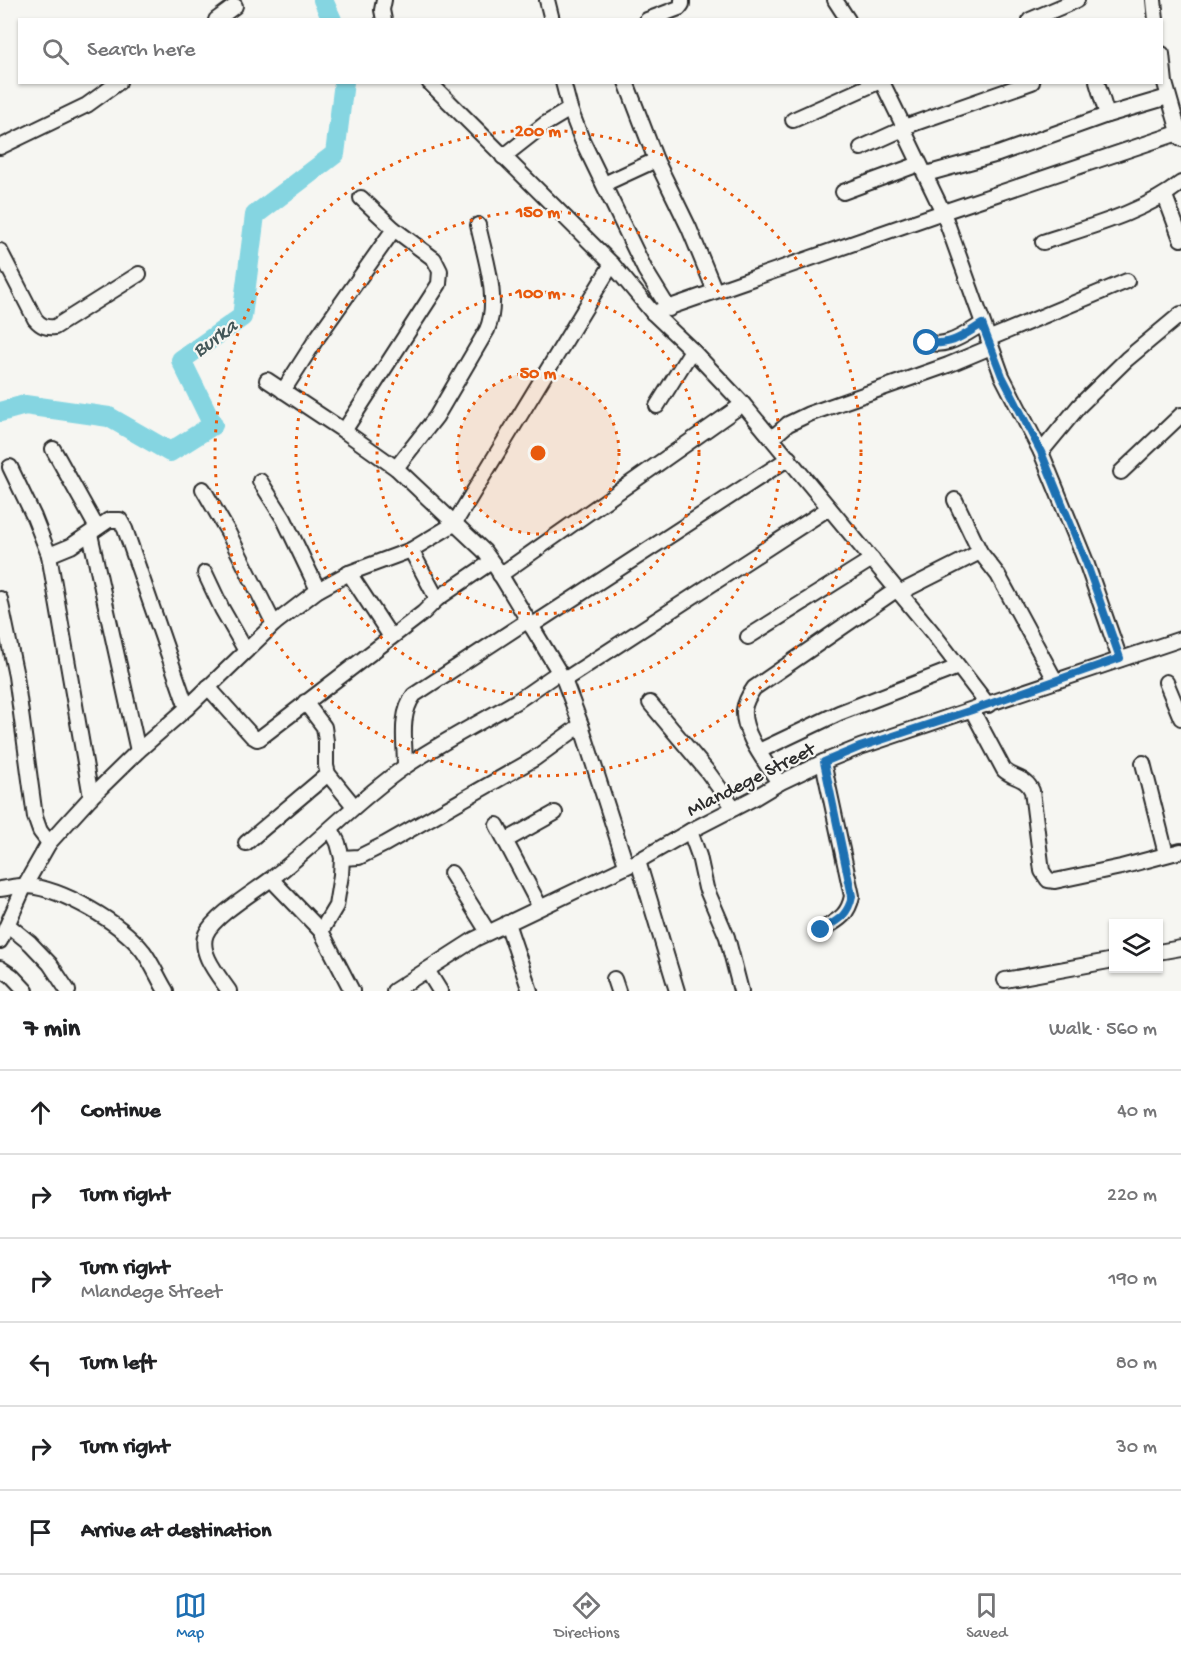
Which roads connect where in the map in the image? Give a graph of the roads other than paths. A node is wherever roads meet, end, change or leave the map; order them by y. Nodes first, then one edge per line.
1 (384, 0) edge
2 (547, 0) edge
3 (682, 0) edge
4 (835, 0) edge
5 (1077, 0) edge
6 (1154, 0) edge
7 (235, 6) dead end
8 (219, 18) edge
9 (384, 18) edge
10 (552, 18) edge
11 (652, 18) edge
12 (847, 18) edge
13 (1035, 18) edge
14 (1156, 18) edge
15 (1163, 66) edge
16 (116, 84) edge
17 (431, 84) edge
18 (563, 84) edge
19 (627, 84) edge
20 (875, 84) edge
21 (881, 84) edge
22 (1021, 84) edge
23 (1098, 84) edge
24 (999, 88) edge
25 (1168, 97) junction
26 (570, 109) junction
27 (1107, 115) junction
28 (793, 120) dead end
29 (904, 128) junction
30 (1180, 136) edge
31 (0, 147) edge
32 (861, 148) dead end
33 (503, 157) junction
34 (656, 160) junction
35 (923, 169) junction
36 (1181, 183) edge
37 (604, 184) junction
38 (843, 192) dead end
39 (1165, 196) junction
40 (361, 198) dead end
41 (943, 212) junction
42 (478, 225) dead end
43 (394, 229) junction
44 (1181, 239) edge
45 (1043, 242) dead end
46 (0, 250) edge
47 (612, 264) junction
48 (139, 274) dead end
49 (1127, 281) dead end
50 (715, 291) junction
51 (669, 309) junction
52 (652, 313) junction
53 (1181, 314) edge
54 (982, 324) junction
55 (920, 338) dead end
56 (989, 343) junction
57 (692, 350) junction
58 (267, 380) dead end
59 (283, 391) junction
60 (743, 404) junction
61 (657, 406) dead end
62 (1181, 415) edge
63 (344, 431) junction
64 (772, 438) junction
65 (53, 449) dead end
66 (1041, 452) junction
67 (789, 458) junction
68 (10, 467) dead end
69 (396, 468) junction
70 (1121, 472) dead end
71 (260, 482) dead end
72 (203, 489) dead end
73 (955, 500) dead end
74 (829, 508) junction
75 (454, 525) junction
76 (94, 531) junction
77 (411, 550) junction
78 (980, 552) junction
79 (49, 555) junction
80 (872, 559) junction
81 (491, 562) junction
82 (205, 573) dead end
83 (349, 573) junction
84 (500, 575) junction
85 (318, 590) junction
86 (898, 591) junction
87 (0, 599) edge
88 (437, 599) junction
89 (274, 624) junction
90 (529, 624) junction
91 (390, 637) junction
92 (748, 637) dead end
93 (1181, 639) edge
94 (246, 651) junction
95 (1120, 658) junction
96 (958, 667) junction
97 (561, 676) junction
98 (1055, 680) junction
99 (1166, 682) dead end
100 (208, 687) junction
101 (305, 702) junction
102 (650, 703) dead end
103 (988, 705) junction
104 (188, 708) junction
105 (972, 710) junction
106 (1181, 718) edge
107 (581, 725) junction
108 (138, 751) junction
109 (759, 751) junction
110 (824, 762) junction
111 (1143, 763) dead end
112 (405, 766) junction
113 (328, 774) junction
114 (779, 783) junction
115 (91, 797) junction
116 (354, 806) junction
117 (734, 808) junction
118 (555, 813) dead end
119 (497, 825) dead end
120 (331, 829) junction
121 (690, 831) junction
122 (505, 840) junction
123 (49, 843) junction
124 (246, 843) dead end
125 (1177, 853) edge
126 (342, 858) junction
127 (632, 863) junction
128 (451, 873) dead end
129 (271, 879) junction
130 (25, 885) junction
131 (0, 889) edge
132 (540, 907) junction
133 (507, 923) junction
134 (8, 925) junction
135 (821, 930) dead end
136 (321, 932) junction
137 (488, 932) junction
138 (0, 941) edge
139 (1181, 948) edge
140 (1163, 951) edge
141 (1109, 961) edge
142 (0, 968) edge
143 (427, 970) junction
144 (1005, 980) dead end
145 (400, 989) edge
146 (26, 991) edge
147 (68, 991) edge
148 (166, 991) edge
149 (229, 991) edge
150 (352, 991) edge
151 (440, 991) edge
152 (530, 991) edge
153 (677, 991) edge
154 (741, 991) edge

1 - 9 street
2 - 10 street
3 - 11 street
4 - 12 street
5 - 13 street
6 - 14 street
7 - 8 street
15 - 25 street
16 - 31 street
17 - 33 street
18 - 26 street
19 - 34 street
20 - 28 street
21 - 29 street
22 - 24 street
23 - 27 street
24 - 29 street
25 - 27 street
25 - 30 street
26 - 33 street
26 - 37 street
27 - 35 street
29 - 32 street
29 - 35 street
30 - 41 street
33 - 47 street
34 - 37 street
34 - 50 street
35 - 38 street
35 - 41 street
36 - 39 street
37 - 51 street
39 - 44 street
39 - 45 street
40 - 43 street
41 - 50 street
41 - 54 street
42 - 69 street
43 - 59 street
43 - 63 street
46 - 48 street
47 - 52 street
47 - 75 street
49 - 56 street
50 - 51 street
51 - 52 street
52 - 57 street
53 - 66 street
54 - 55 street
54 - 56 street
56 - 64 street
56 - 66 street
57 - 60 street
57 - 61 street
58 - 59 street
59 - 63 street
60 - 64 street
60 - 84 street
62 - 70 street
63 - 69 street
64 - 67 street
65 - 76 street
66 - 95 street
67 - 74 street
67 - 90 street
68 - 79 street
69 - 75 street
71 - 85 street
72 - 89 street
73 - 78 street
74 - 80 street
74 - 97 street
75 - 77 street
75 - 81 street
76 - 79 street
76 - 104 street
76 - 108 street
77 - 83 street
77 - 88 street
78 - 86 street
78 - 98 street
79 - 115 street
80 - 86 street
80 - 92 street
81 - 84 street
81 - 88 street
82 - 94 street
83 - 85 street
83 - 91 street
84 - 90 street
85 - 89 street
86 - 96 street
86 - 109 street
87 - 123 street
88 - 91 street
89 - 94 street
90 - 97 street
90 - 112 street
91 - 101 street
93 - 95 street, Mlandege Street
94 - 100 street
95 - 98 street, Mlandege Street
96 - 103 street
96 - 109 street
97 - 107 street
97 - 112 street
98 - 103 street, Mlandege Street
99 - 106 street
100 - 101 street
100 - 104 street
101 - 113 street
102 - 117 street
103 - 105 street, Mlandege Street
104 - 108 street
105 - 110 street, Mlandege Street
105 - 125 street
107 - 126 street
107 - 127 street
108 - 115 street
109 - 114 street
110 - 114 street, Mlandege Street
110 - 135 street
111 - 125 street
112 - 116 street
113 - 116 street
113 - 124 street
114 - 117 street, Mlandege Street
115 - 123 street
116 - 120 street
117 - 121 street, Mlandege Street
118 - 122 street
119 - 122 street
120 - 126 street
120 - 129 street
121 - 127 street, Mlandege Street
121 - 154 street
122 - 132 street
123 - 130 street
126 - 136 street
127 - 132 street, Mlandege Street
127 - 153 street
128 - 137 street
129 - 136 street
129 - 149 street
130 - 131 street
130 - 134 street
130 - 148 street
132 - 133 street, Mlandege Street
133 - 137 street, Mlandege Street
133 - 152 street
134 - 138 street
134 - 147 street
136 - 150 street
137 - 143 street, Mlandege Street
139 - 140 street
141 - 144 street
142 - 146 street
143 - 145 street, Mlandege Street
143 - 151 street

